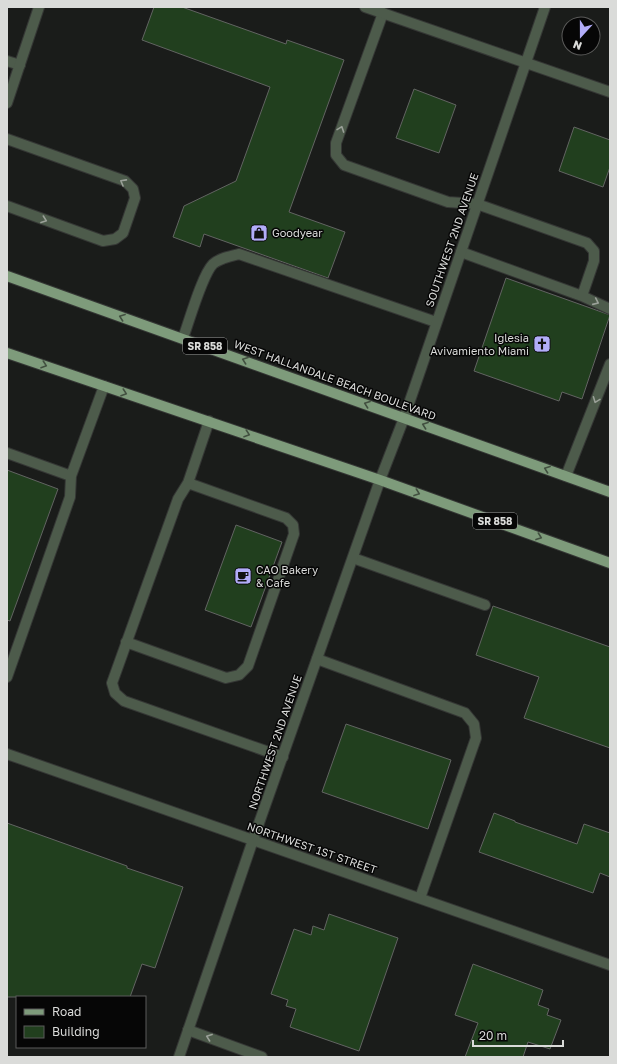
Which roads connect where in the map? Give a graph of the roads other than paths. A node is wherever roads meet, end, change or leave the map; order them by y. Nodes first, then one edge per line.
1 (39, 7) edge
2 (365, 7) edge
3 (546, 7) edge
4 (383, 13) junction
5 (7, 61) edge
6 (526, 63) junction
7 (20, 65) junction
8 (610, 92) edge
9 (7, 104) edge
10 (7, 139) edge
11 (477, 204) junction
12 (7, 206) edge
13 (460, 252) junction
14 (7, 276) edge
15 (582, 296) junction
16 (610, 309) edge
17 (436, 322) junction
18 (183, 338) junction
19 (7, 353) edge
20 (610, 364) edge
21 (104, 386) junction
22 (404, 418) junction
23 (209, 421) junction
24 (7, 453) edge
25 (71, 476) junction
26 (566, 476) junction
27 (380, 480) junction
28 (188, 483) junction
29 (610, 492) edge
30 (353, 558) junction
31 (610, 563) edge
32 (485, 605) dead end
33 (126, 642) junction
34 (317, 659) junction
35 (7, 677) edge
36 (7, 754) edge
37 (283, 758) junction
38 (253, 840) junction
39 (420, 898) junction
40 (610, 965) edge
41 (188, 1030) junction
42 (178, 1057) edge
43 (262, 1057) edge

1 - 7 street
2 - 4 street
3 - 6 street, SOUTHWEST 2ND AVENUE
4 - 6 street
11 -> 4 street
5 - 7 street
6 - 8 street
6 - 11 street, SOUTHWEST 2ND AVENUE
7 - 9 street
12 -> 10 street
11 - 13 street, SOUTHWEST 2ND AVENUE
11 - 15 street
13 - 15 street
13 - 17 street, SOUTHWEST 2ND AVENUE
18 -> 14 main road, WEST HALLANDALE BEACH BOULEVARD / SR 858
15 -> 16 street
17 - 18 street
17 - 22 street, SOUTHWEST 2ND AVENUE
22 -> 18 main road, WEST HALLANDALE BEACH BOULEVARD / SR 858
19 -> 21 main road, SR 858
20 -> 26 street
21 -> 23 main road, SR 858
21 - 25 street
26 -> 22 main road, WEST HALLANDALE BEACH BOULEVARD / SR 858
22 - 27 street, SOUTHWEST 2ND AVENUE
23 -> 27 main road, SR 858
23 - 28 street
24 - 25 street
25 - 35 street
26 - 29 main road, WEST HALLANDALE BEACH BOULEVARD / SR 858
27 - 30 street, NORTHWEST 2ND AVENUE
27 -> 31 main road, SR 858
28 - 33 street
28 - 33 street
30 - 32 street
30 - 34 street, NORTHWEST 2ND AVENUE
33 - 37 street
34 - 37 street, NORTHWEST 2ND AVENUE
34 - 39 street
36 - 38 street, NORTHWEST 1ST STREET
37 - 38 street, NORTHWEST 2ND AVENUE
38 - 39 street, NORTHWEST 1ST STREET
38 - 41 street, NORTHWEST 2ND AVENUE
39 - 40 street, NORTHWEST 1ST STREET
41 - 42 street, NORTHWEST 2ND AVENUE
43 -> 41 street

